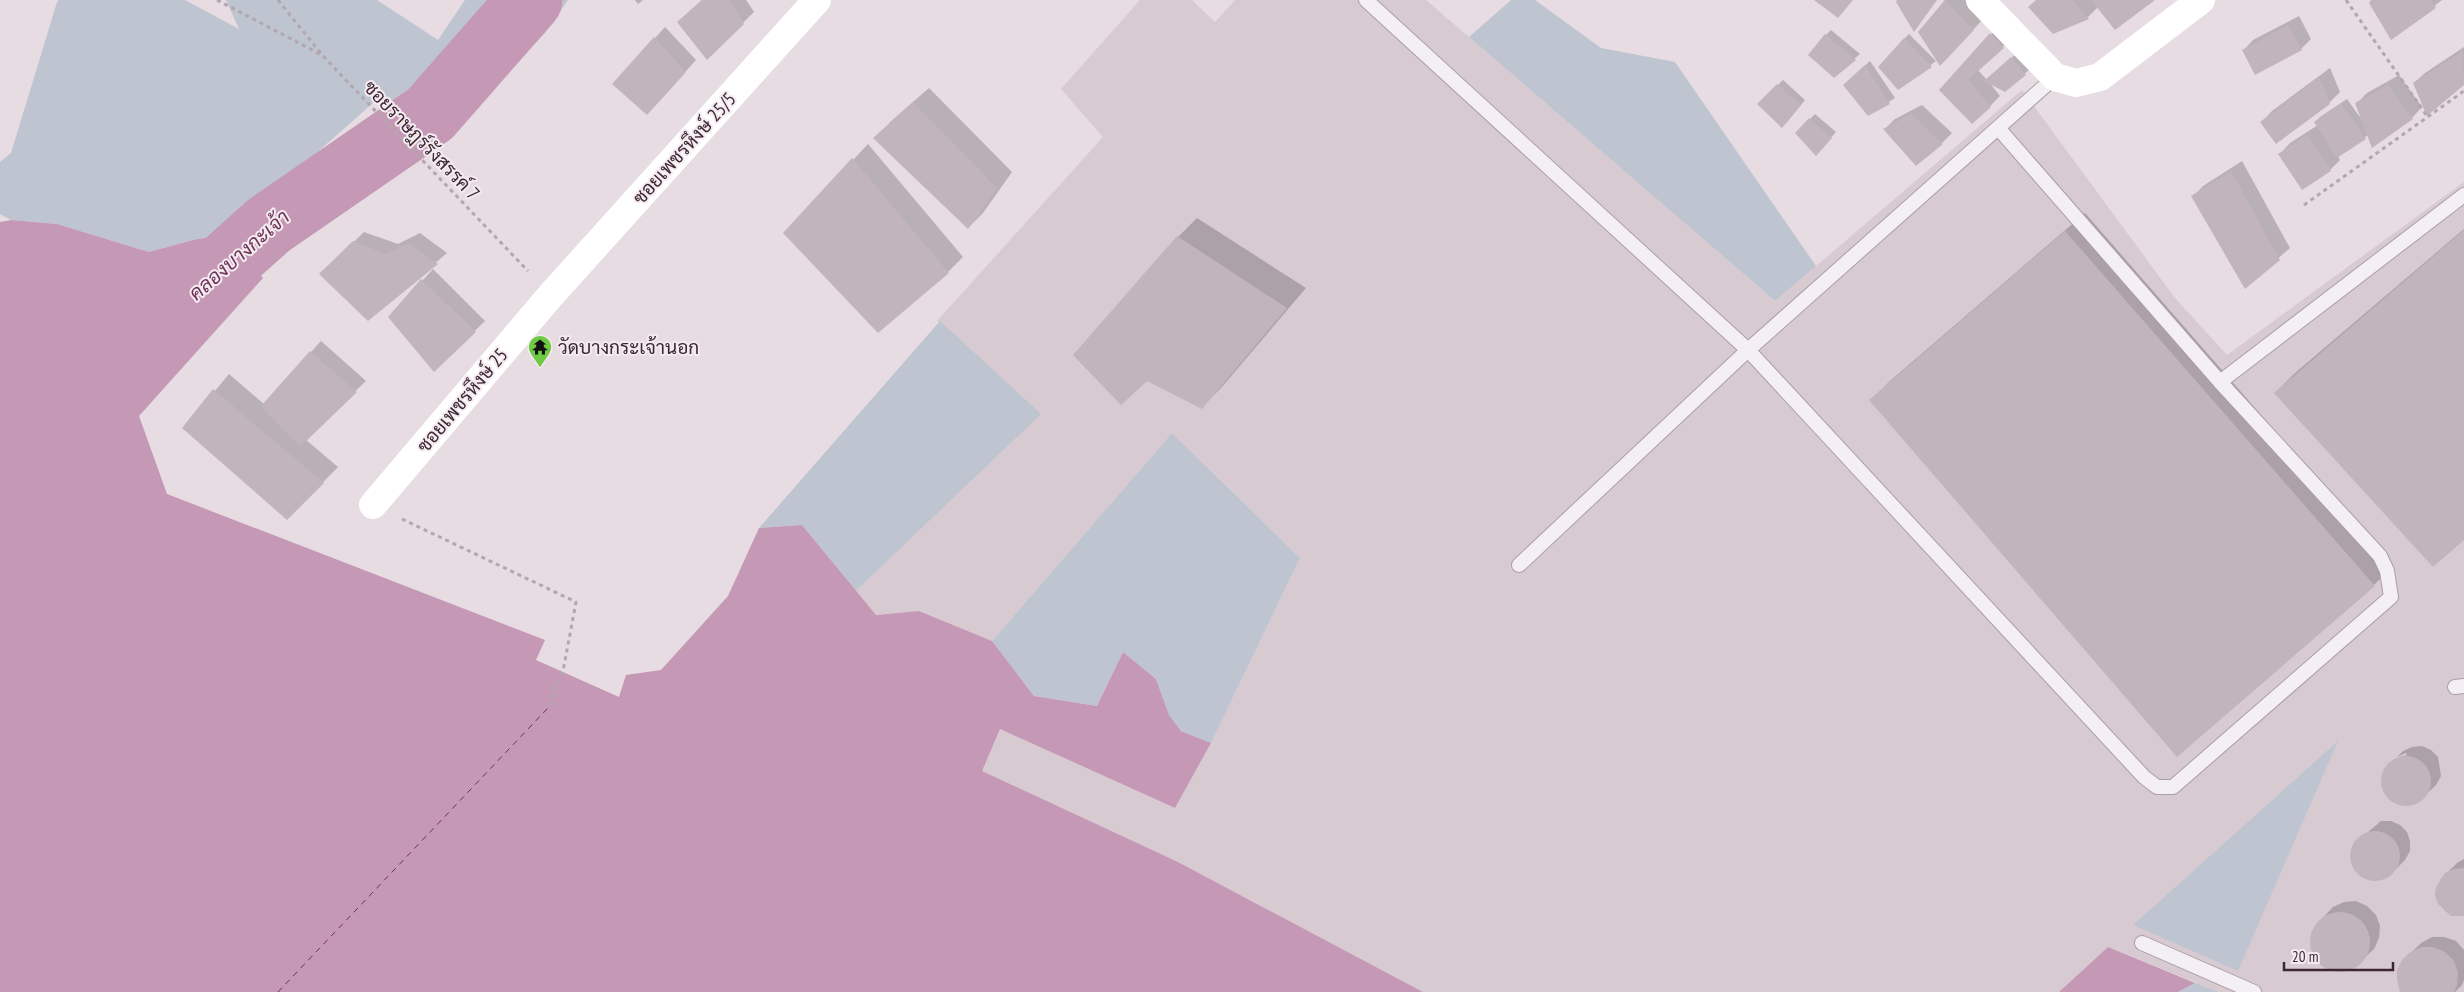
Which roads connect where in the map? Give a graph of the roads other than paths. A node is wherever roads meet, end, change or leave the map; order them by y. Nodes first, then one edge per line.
1 (817, 0) edge
2 (1366, 0) edge
3 (1980, 0) edge
4 (2201, 0) edge
5 (2055, 78) junction
6 (1999, 129) junction
7 (2464, 195) edge
8 (551, 295) joint
9 (1748, 350) junction
10 (2220, 382) junction
11 (373, 505) road end
12 (1519, 565) dead end
13 (2142, 943) dead end
14 (2254, 992) edge

1 - 8 street, ซอยเพชรหึงษ์ 25/5
2 - 9 lane
3 - 5 street
4 - 5 street
5 - 6 lane
6 - 9 lane
6 - 10 lane
7 - 10 lane
8 - 11 street, ซอยเพชรหึงษ์ 25
9 - 10 lane
9 - 12 lane
13 - 14 lane

